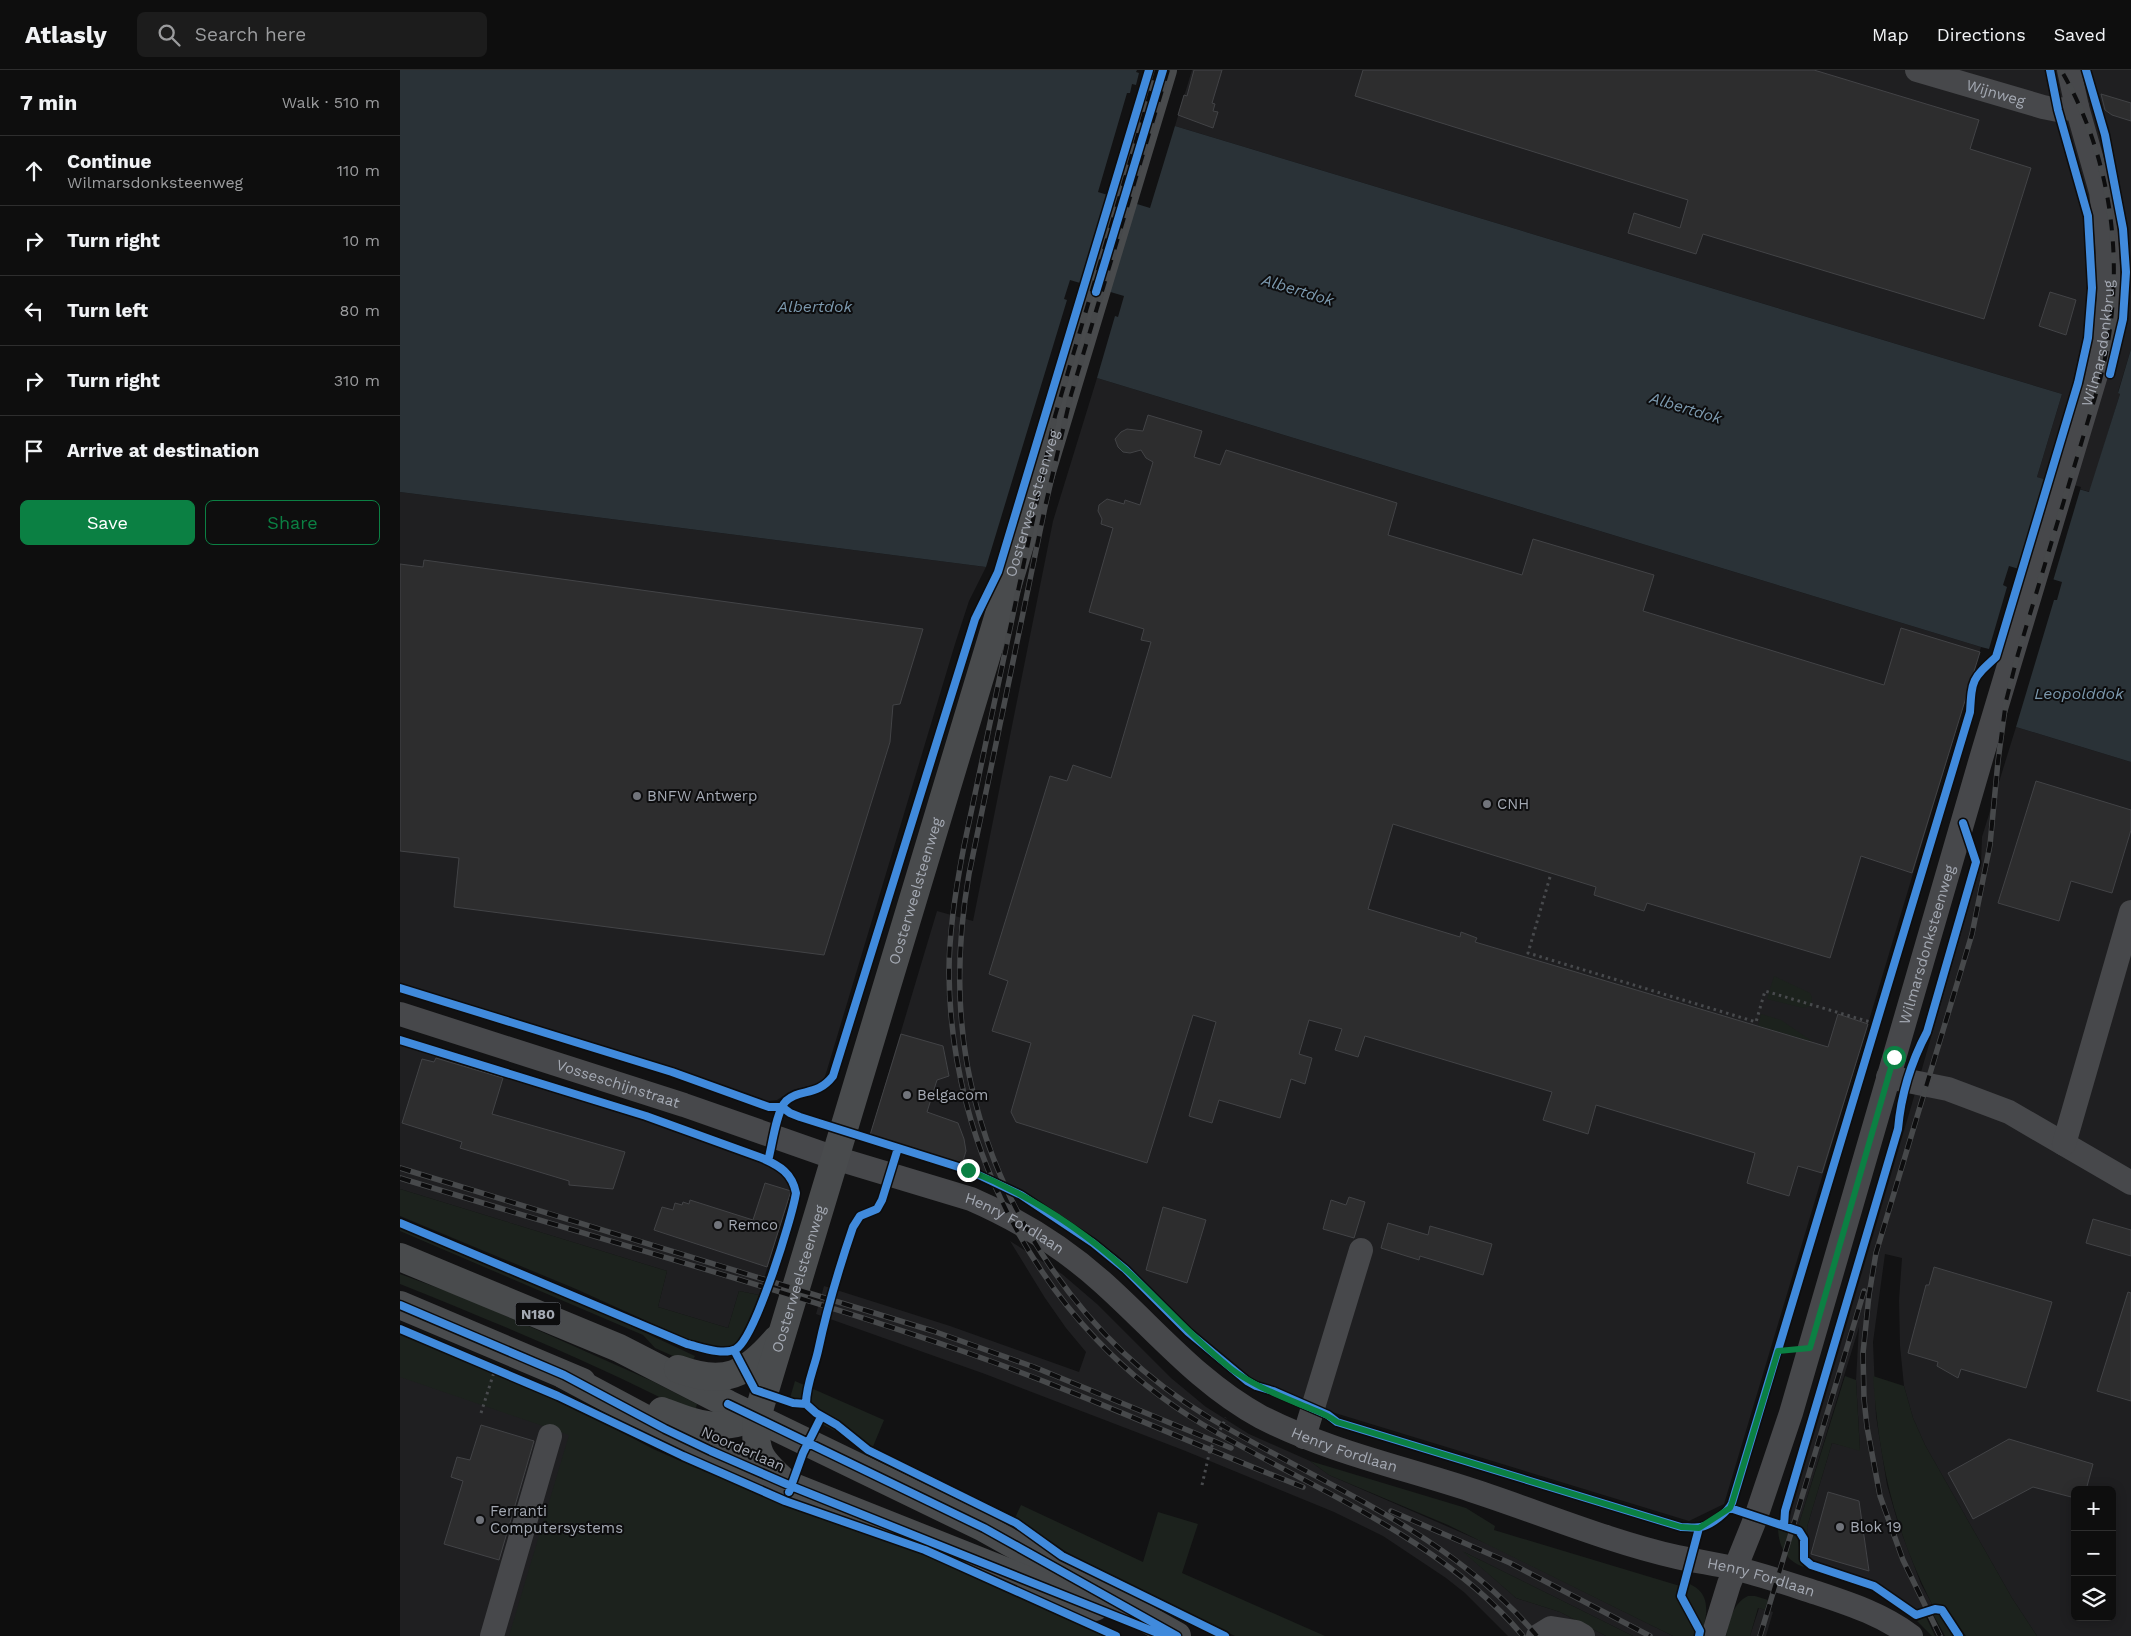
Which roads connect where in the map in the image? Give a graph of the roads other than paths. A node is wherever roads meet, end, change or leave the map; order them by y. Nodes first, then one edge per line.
1 (1163, 70) edge
2 (1917, 70) edge
3 (2069, 70) edge
4 (2077, 107) junction
5 (2036, 577) joint
6 (2131, 912) edge
7 (400, 1014) edge
8 (1888, 1077) junction
9 (2064, 1144) junction
10 (835, 1158) junction
11 (2131, 1183) edge
12 (1361, 1250) dead end
13 (400, 1257) edge
14 (400, 1306) edge
15 (782, 1334) junction
16 (618, 1348) junction
17 (564, 1375) junction
18 (757, 1417) junction
19 (550, 1436) dead end
20 (1304, 1437) junction
21 (786, 1483) junction
22 (1735, 1568) junction
23 (492, 1636) edge
24 (1165, 1636) edge
25 (1177, 1636) edge
26 (1538, 1636) edge
27 (1583, 1636) edge
28 (1713, 1636) edge
29 (1911, 1636) edge

1 - 10 main road, Oosterweelsteenweg
2 - 4 street, Wijnweg
3 - 4 street
4 - 5 street, Wilmarsdonkbrug
5 - 8 street, Wilmarsdonksteenweg
6 - 9 street
7 - 10 street, Vosseschijnstraat
8 - 9 street
8 - 22 street, Wilmarsdonksteenweg
9 - 11 street
10 - 15 main road, Oosterweelsteenweg
10 - 20 street, Henry Fordlaan
12 - 20 street
13 - 16 main road, N180
14 - 17 main road, Noorderlaan
15 - 16 main road
15 - 18 main road, Oosterweelsteenweg
16 - 18 main road, N180
17 - 18 main road, Noorderlaan
17 - 21 main road, Noorderlaan
18 - 21 main road, Oosterweelsteenweg
18 - 25 main road, N180
19 - 23 street
20 - 22 street, Henry Fordlaan
21 - 24 main road, Noorderlaan
22 - 28 street, Wilmarsdonksteenweg
22 - 29 street, Henry Fordlaan
26 - 27 street

